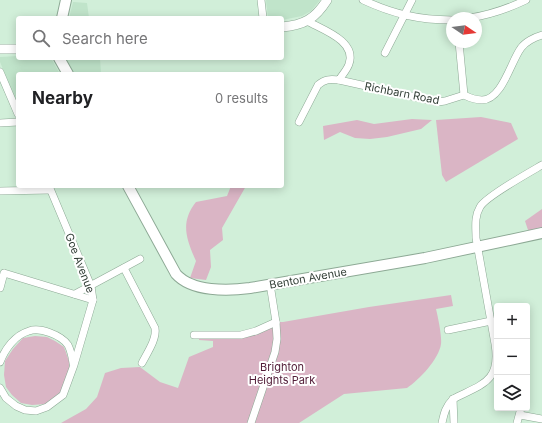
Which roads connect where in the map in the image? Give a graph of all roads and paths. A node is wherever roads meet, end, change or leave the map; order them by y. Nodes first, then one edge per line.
1 (66, 0) edge
2 (261, 0) edge
3 (327, 0) edge
4 (363, 0) edge
5 (412, 0) edge
6 (526, 0) edge
7 (482, 15) edge
8 (62, 16) edge
9 (262, 16) edge
10 (404, 16) junction
11 (446, 20) edge
12 (307, 21) junction
13 (284, 27) edge
14 (542, 35) edge
15 (460, 48) edge
16 (0, 49) edge
17 (16, 49) edge
18 (385, 54) dead end
19 (60, 60) edge
20 (0, 72) edge
21 (67, 72) edge
22 (339, 80) junction
23 (464, 95) junction
24 (16, 109) edge
25 (16, 122) edge
26 (299, 122) dead end
27 (0, 123) edge
28 (542, 165) edge
29 (49, 188) edge
30 (129, 188) edge
31 (0, 191) edge
32 (542, 233) edge
33 (478, 247) junction
34 (140, 259) dead end
35 (124, 268) junction
36 (270, 284) junction
37 (91, 286) junction
38 (0, 288) edge
39 (75, 294) junction
40 (93, 300) junction
41 (491, 321) junction
42 (276, 322) junction
43 (448, 330) dead end
44 (194, 335) dead end
45 (0, 361) edge
46 (142, 363) dead end
47 (74, 365) junction
48 (0, 388) edge
49 (453, 399) junction
50 (521, 411) edge
51 (542, 420) edge
52 (251, 423) edge
53 (442, 423) edge
54 (454, 423) edge
55 (517, 423) edge

1 - 8 main road
2 - 9 street
3 - 12 street
4 - 10 street
5 - 10 street
6 - 7 street
10 - 11 street
10 - 18 street
12 - 13 street
12 - 22 street
14 - 23 street
15 - 23 street
16 - 17 street
19 - 21 main road
20 - 24 street
22 - 23 street, Richbarn Road
22 - 26 street, Richbarn Road
25 - 27 street
28 - 33 street
29 - 31 street
29 - 37 street, Goe Avenue
30 - 36 main road, Benton Avenue
32 - 33 main road, Benton Avenue
33 - 36 main road, Benton Avenue
33 - 41 street
34 - 35 street
35 - 37 street
35 - 46 street
36 - 42 street
37 - 39 street
37 - 40 street, Goe Avenue
38 - 39 street
39 - 40 street
40 - 47 street, Goe Avenue
41 - 43 street
41 - 49 street
42 - 44 street
42 - 52 street
45 - 47 street
47 - 48 street, Goe Avenue
49 - 53 street
49 - 54 street
50 - 51 street
50 - 55 street

